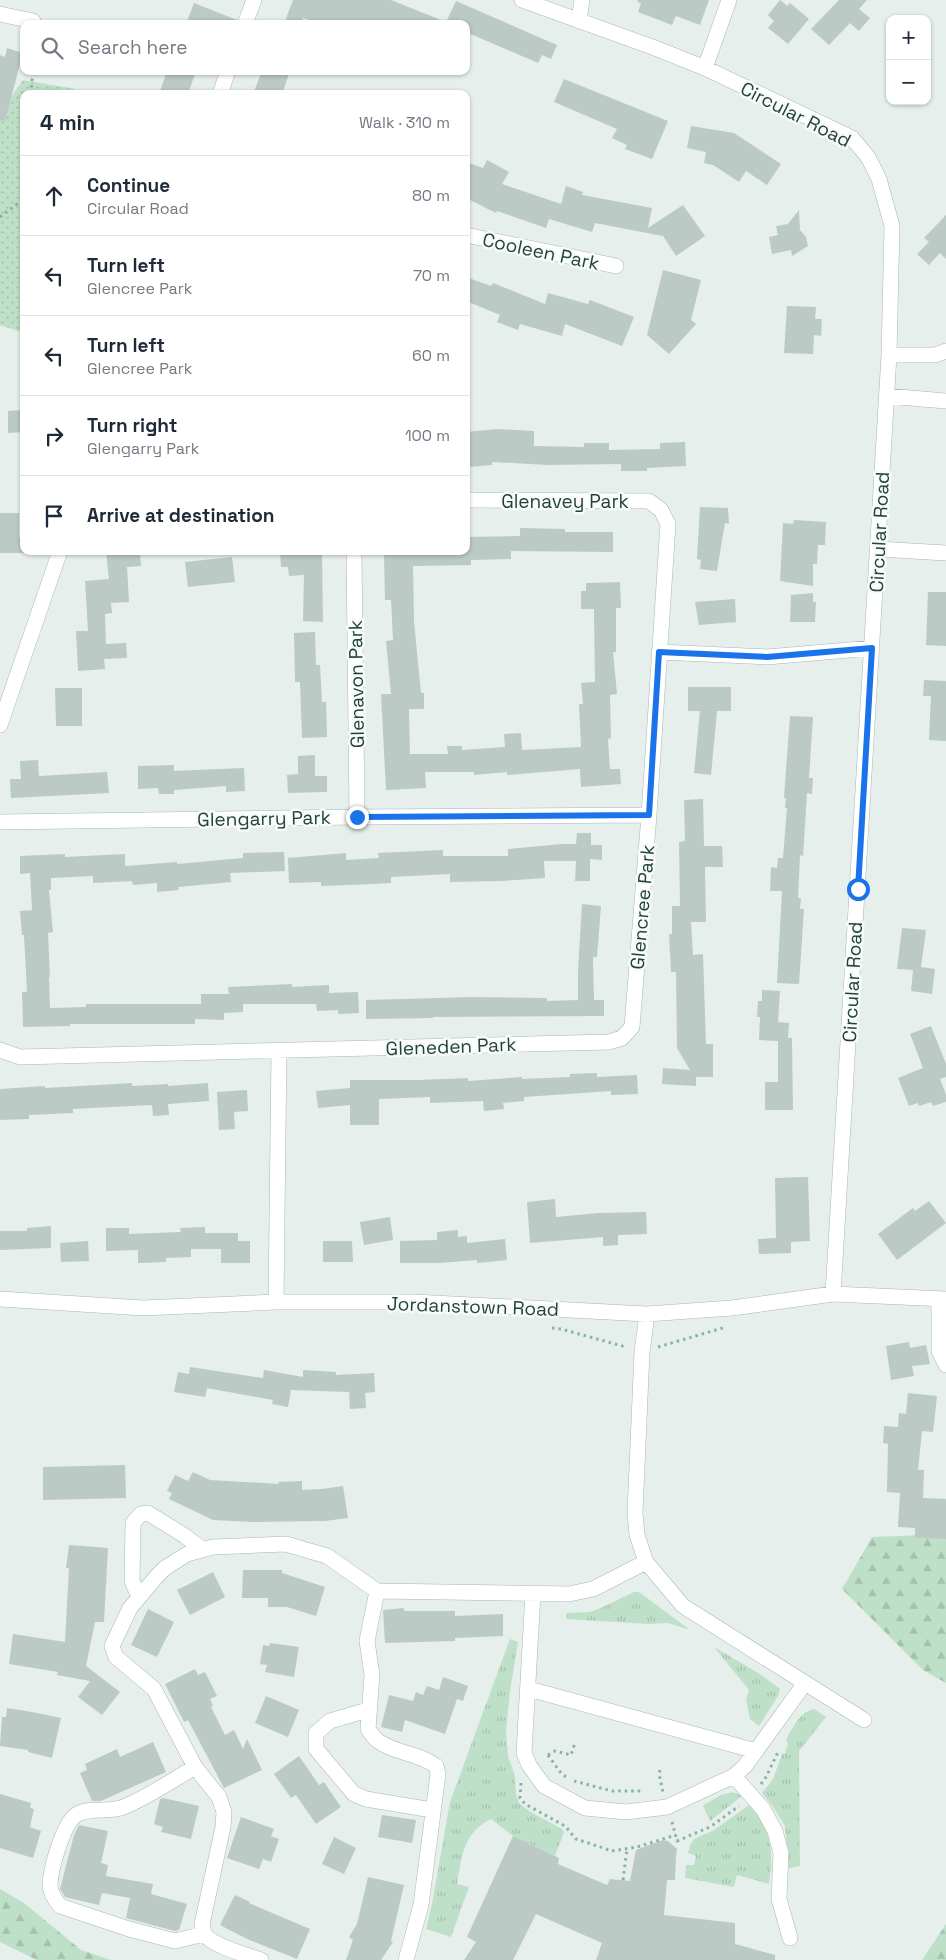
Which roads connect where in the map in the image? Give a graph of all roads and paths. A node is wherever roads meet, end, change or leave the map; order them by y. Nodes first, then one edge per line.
1 (254, 0) edge
2 (522, 0) edge
3 (582, 0) edge
4 (728, 0) edge
5 (0, 14) edge
6 (28, 20) edge
7 (246, 20) edge
8 (579, 21) junction
9 (705, 68) junction
10 (34, 75) edge
11 (227, 75) edge
12 (31, 90) edge
13 (221, 90) edge
14 (20, 202) edge
15 (0, 217) edge
16 (470, 236) edge
17 (616, 266) dead end
18 (946, 351) edge
19 (890, 355) junction
20 (887, 396) junction
21 (946, 401) edge
22 (470, 500) edge
23 (662, 510) joint
24 (878, 548) junction
25 (946, 553) edge
26 (59, 555) edge
27 (354, 555) edge
28 (872, 648) junction
29 (659, 652) junction
30 (0, 725) edge
31 (649, 815) junction
32 (357, 817) junction
33 (0, 822) edge
34 (622, 1038) joint
35 (0, 1050) edge
36 (279, 1051) junction
37 (833, 1294) junction
38 (0, 1299) edge
39 (943, 1299) edge
40 (276, 1302) junction
41 (647, 1314) junction
42 (946, 1365) edge
43 (202, 1549) junction
44 (646, 1562) junction
45 (377, 1591) junction
46 (533, 1593) junction
47 (139, 1596) junction
48 (805, 1683) junction
49 (529, 1689) junction
50 (368, 1710) junction
51 (864, 1720) dead end
52 (575, 1743) dead end
53 (756, 1751) junction
54 (548, 1755) junction
55 (195, 1767) junction
56 (524, 1771) junction
57 (734, 1776) junction
58 (669, 1787) dead end
59 (647, 1790) dead end
60 (655, 1790) dead end
61 (432, 1810) junction
62 (676, 1835) dead end
63 (627, 1849) junction
64 (623, 1880) dead end
65 (204, 1934) junction
66 (790, 1938) dead end
67 (261, 1960) edge
68 (406, 1960) edge

1 - 7 street
2 - 8 street, Circular Road
3 - 8 street
4 - 9 street
5 - 6 street
8 - 9 street, Circular Road
9 - 19 street, Circular Road
10 - 12 path
11 - 13 street
14 - 15 path
16 - 17 street, Cooleen Park
18 - 19 street
19 - 20 street, Circular Road
20 - 21 street
20 - 24 street, Circular Road
22 - 23 street, Glenavey Park
23 - 29 street, Glencree Park
24 - 25 street
24 - 28 street, Circular Road
26 - 30 street
27 - 32 street, Glenavon Park
28 - 29 street
28 - 37 street, Circular Road
29 - 31 street, Glencree Park
31 - 32 street, Glengarry Park
31 - 34 street, Glencree Park
32 - 33 street, Glengarry Park
34 - 36 street, Gleneden Park
35 - 36 street, Gleneden Park
36 - 40 street
37 - 39 street, Jordanstown Road
37 - 41 street, Jordanstown Road
38 - 40 street, Jordanstown Road
39 - 42 street
40 - 41 street, Jordanstown Road
41 - 44 street
43 - 45 street
43 - 47 street
43 - 47 street
44 - 46 street
44 - 48 street
45 - 46 street
45 - 50 street
46 - 49 street
47 - 55 street
48 - 51 street
48 - 53 street
49 - 53 street
49 - 56 street
50 - 61 street
50 - 61 street
52 - 54 path
53 - 57 street
54 - 56 path
54 - 59 path
55 - 65 street
55 - 65 street
56 - 57 street
56 - 63 path
57 - 66 street
58 - 60 path
61 - 68 street
62 - 63 path
63 - 64 path
65 - 67 street

